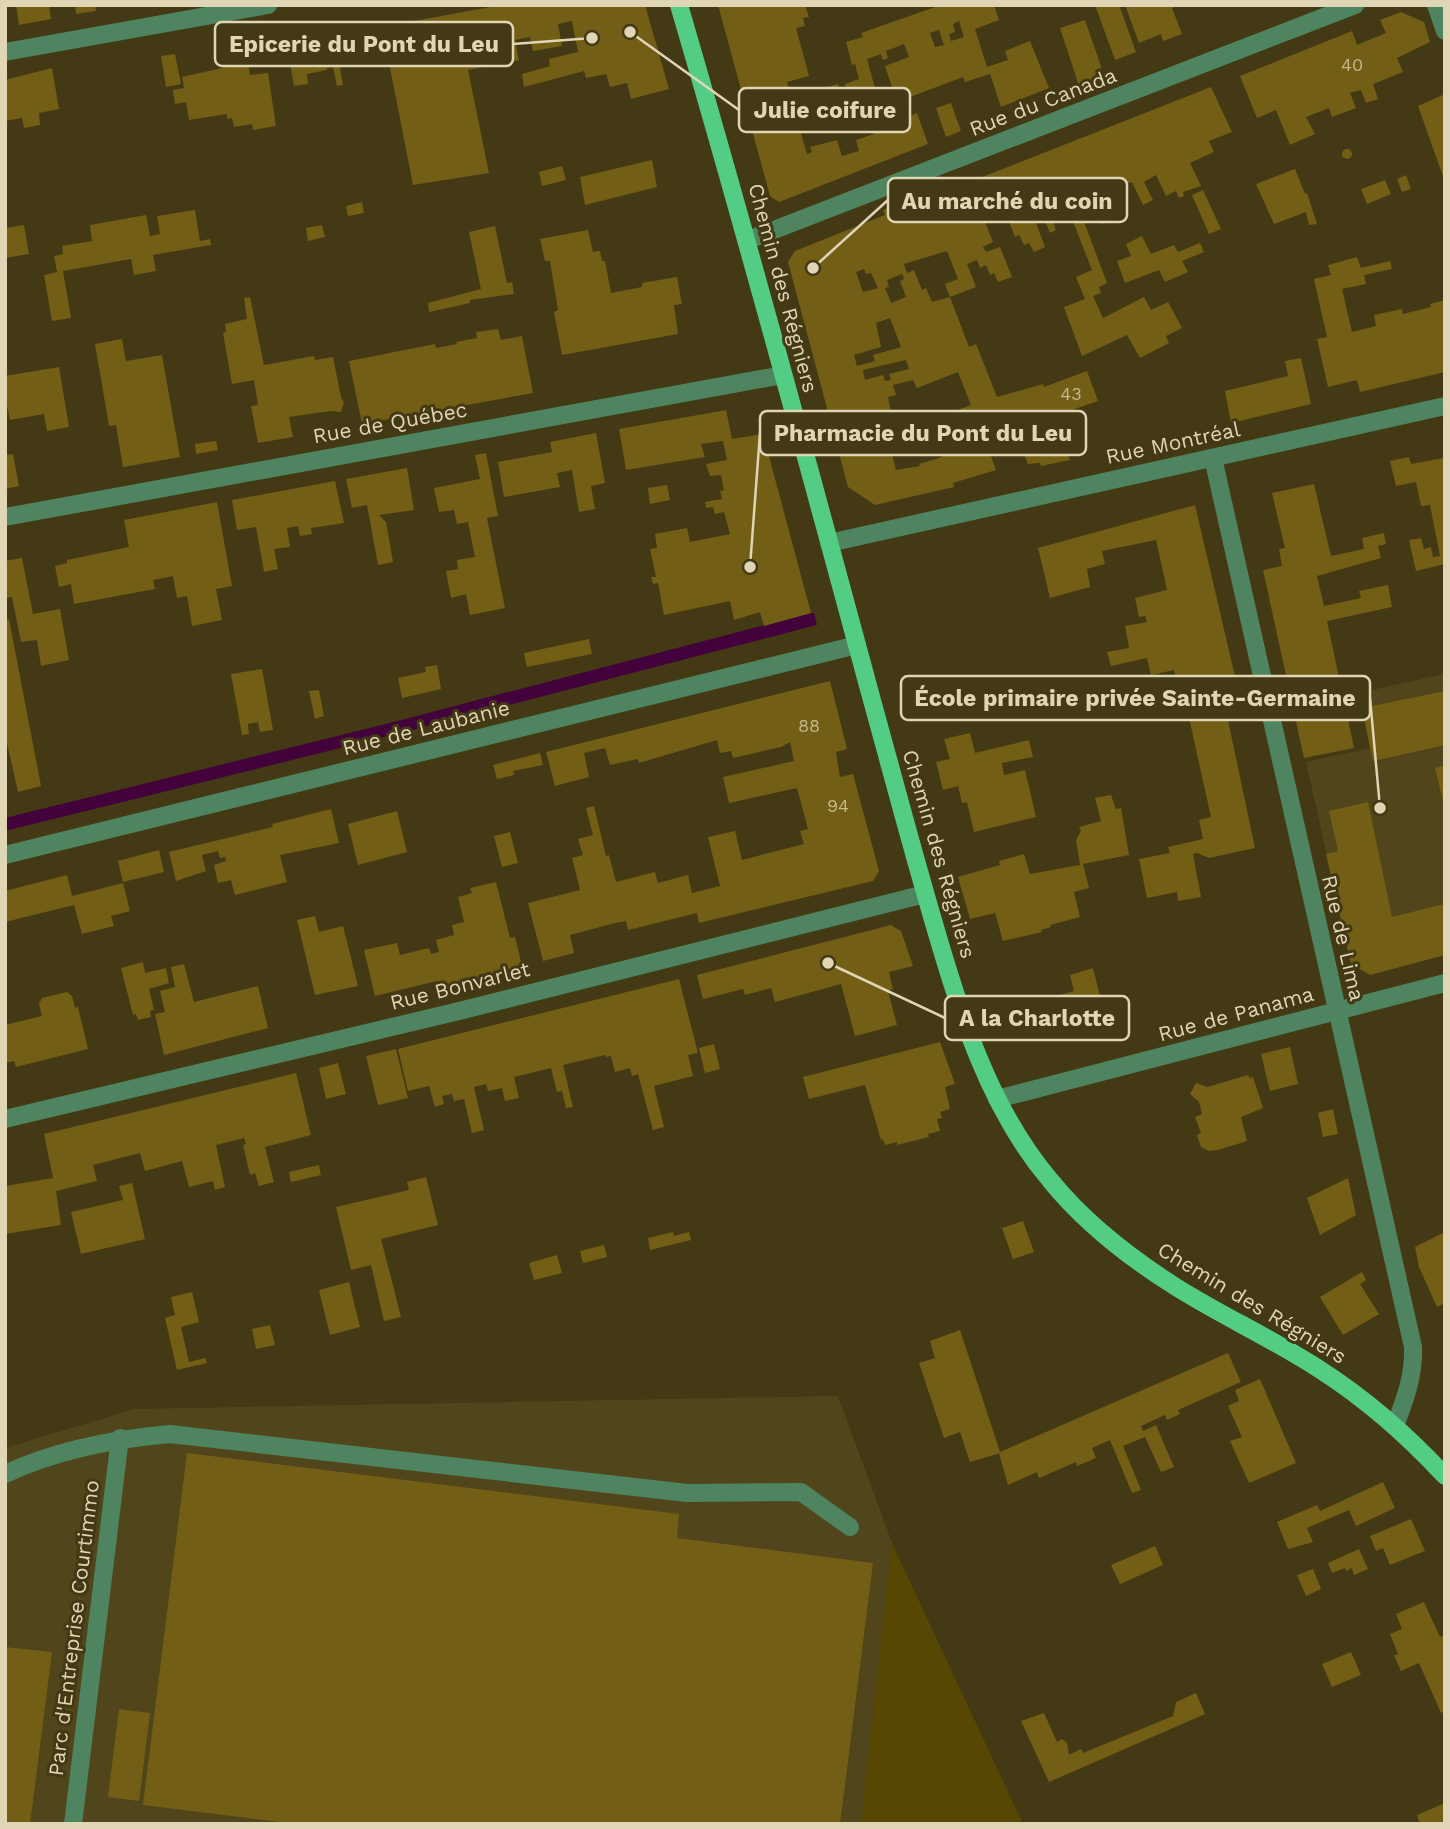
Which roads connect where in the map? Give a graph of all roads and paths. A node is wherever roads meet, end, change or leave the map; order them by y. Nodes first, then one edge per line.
1 (268, 5) edge
2 (679, 5) edge
3 (1355, 5) edge
4 (1436, 5) edge
5 (180, 13) edge
6 (1445, 31) edge
7 (5, 52) edge
8 (748, 240) junction
9 (783, 375) junction
10 (1445, 406) edge
11 (1213, 458) junction
12 (5, 517) edge
13 (829, 543) junction
14 (857, 646) junction
15 (5, 855) edge
16 (925, 894) junction
17 (1445, 983) edge
18 (1336, 1011) junction
19 (998, 1099) junction
20 (5, 1119) edge
21 (1395, 1426) junction
22 (120, 1438) junction
23 (5, 1474) edge
24 (1445, 1476) edge
25 (850, 1527) dead end
26 (73, 1824) edge

1 - 5 street
2 - 8 main road, Chemin des Régniers
3 - 8 street, Rue du Canada
4 - 6 street
5 - 7 street
8 - 9 main road, Chemin des Régniers
9 - 12 street, Rue de Québec
9 - 13 main road, Chemin des Régniers
10 - 11 street, Rue Montréal
11 - 13 street, Rue Montréal
11 - 18 street, Rue de Lima
13 - 14 main road, Chemin des Régniers
14 - 15 street, Rue de Laubanie
14 - 16 main road, Chemin des Régniers
16 - 19 main road, Chemin des Régniers
16 - 20 street, Rue Bonvarlet
17 - 18 street, Rue de Panama
18 - 19 street, Rue de Panama
18 - 21 street, Rue de Lima
19 - 21 main road, Chemin des Régniers
21 - 24 main road, Chemin des Régniers
22 - 23 street
22 - 25 street
22 - 26 street, Parc d'Entreprise Courtimmo

